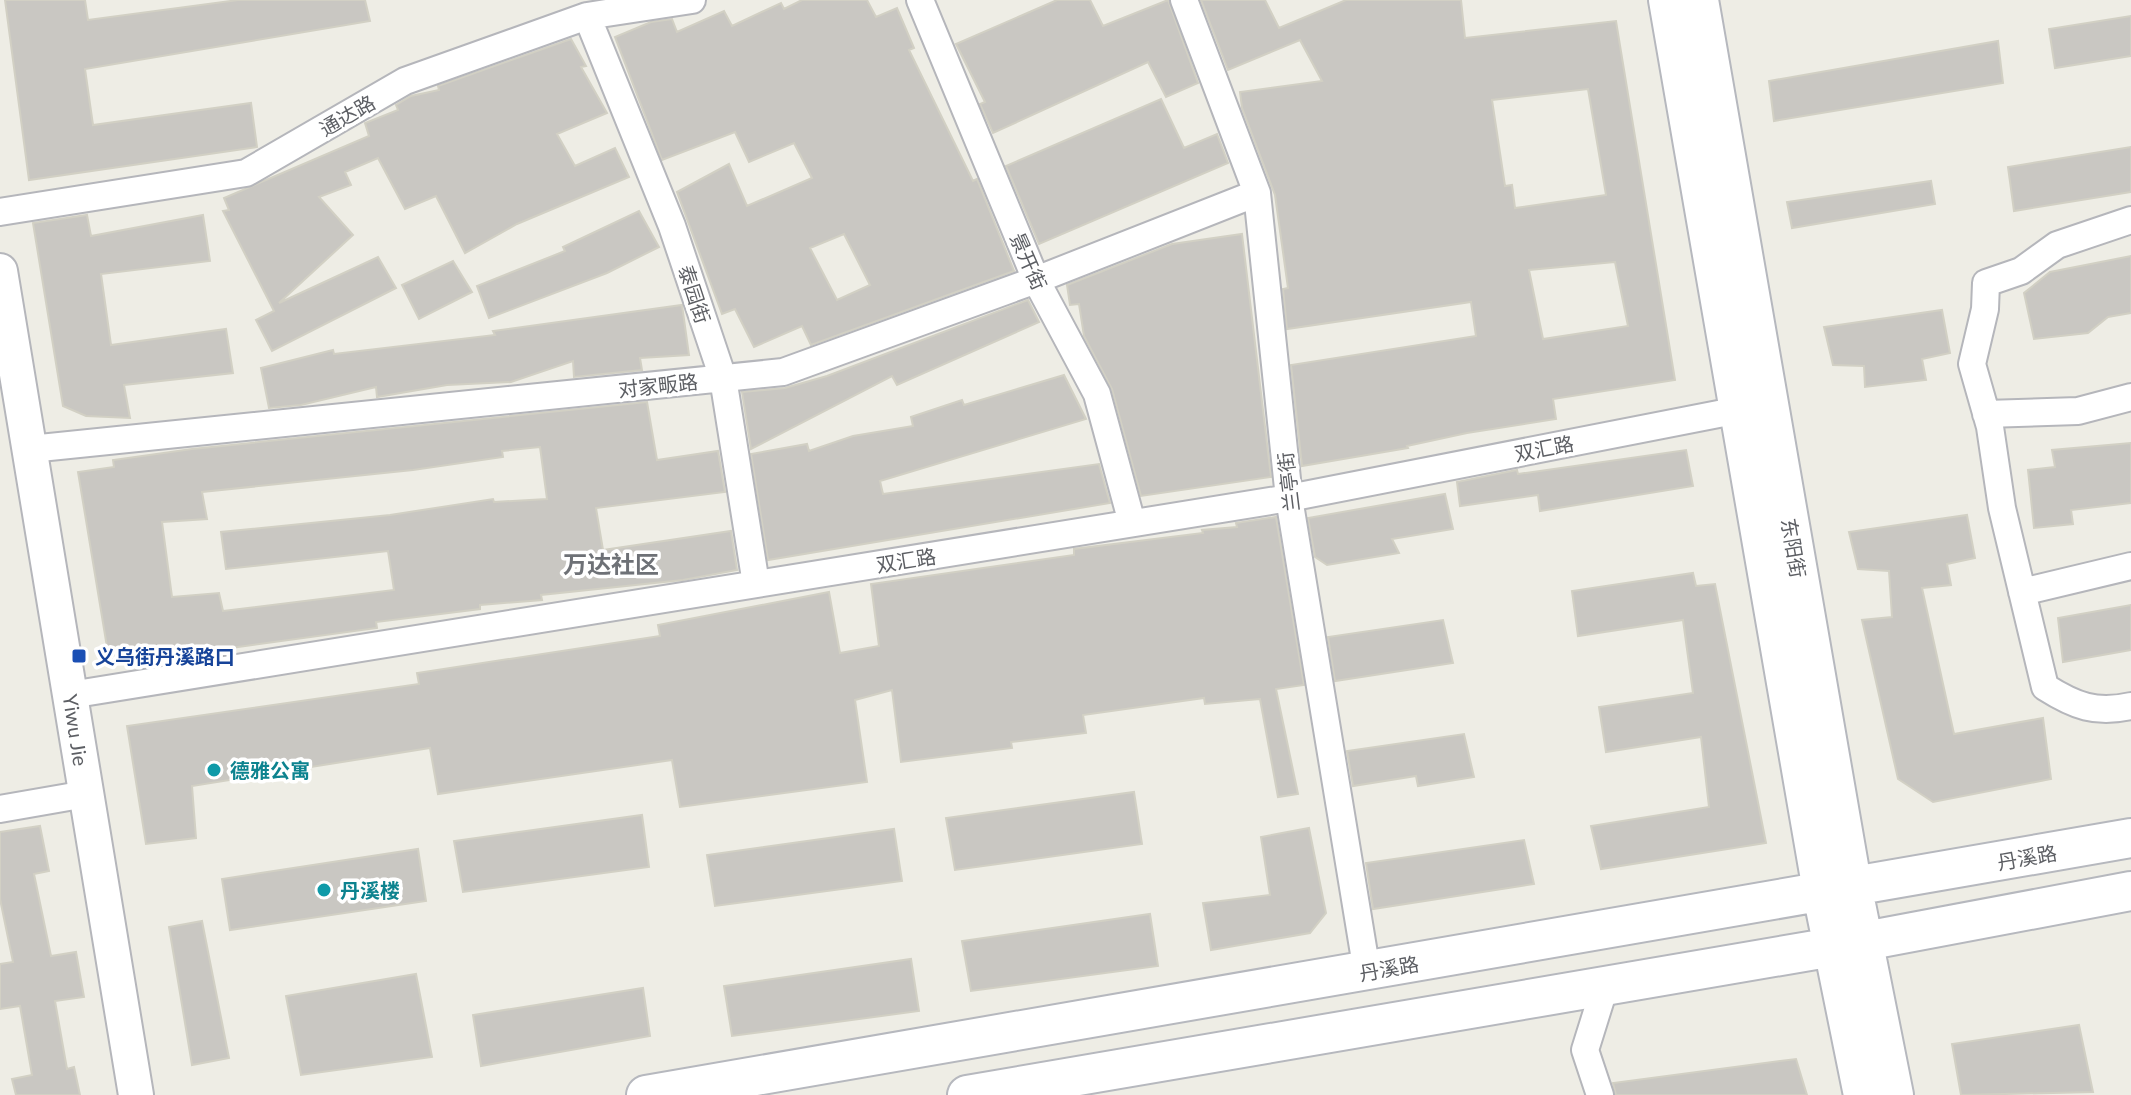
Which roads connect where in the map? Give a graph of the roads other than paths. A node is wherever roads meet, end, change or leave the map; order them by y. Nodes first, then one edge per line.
1 (692, 0) edge
2 (920, 0) edge
3 (1184, 0) edge
4 (1668, 0) edge
5 (1699, 0) edge
6 (587, 16) junction
7 (1257, 193) junction
8 (0, 212) edge
9 (2131, 220) edge
10 (0, 271) edge
11 (1036, 280) junction
12 (723, 378) junction
13 (2131, 397) edge
14 (1739, 410) junction
15 (1986, 414) junction
16 (30, 449) junction
17 (1289, 498) junction
18 (1132, 523) junction
19 (2131, 566) edge
20 (756, 584) junction
21 (2022, 592) junction
22 (70, 695) junction
23 (2131, 706) edge
24 (86, 794) junction
25 (0, 809) edge
26 (2131, 838) edge
27 (1838, 891) junction
28 (2131, 891) edge
29 (1848, 944) junction
30 (1367, 972) junction
31 (1605, 986) junction
32 (978, 1094) edge
33 (136, 1095) edge
34 (646, 1095) edge
35 (1600, 1095) edge
36 (1863, 1095) edge
37 (1894, 1095) edge

1 - 6 street, 通达路
2 - 11 street, 景开街
3 - 7 street, 兰亭街
4 - 14 main road, 东阳街
5 - 27 main road, 东阳街
6 - 8 street, 通达路
6 - 12 street, 泰园街
7 - 11 street, 对家畈路
7 - 17 street, 兰亭街
9 - 15 street
10 - 16 street, Yiwu Jie
11 - 12 street, 对家畈路
11 - 18 street, 景开街
12 - 16 street, 对家畈路
12 - 20 street, 泰园街
13 - 15 street
14 - 17 street, 双汇路
14 - 27 main road, 东阳街
15 - 21 street
16 - 22 street, Yiwu Jie
17 - 18 street, 双汇路
17 - 30 street, 兰亭街
18 - 20 street, 双汇路
19 - 21 street
20 - 22 street, 双汇路
21 - 23 street
22 - 24 street, Yiwu Jie
24 - 25 street
24 - 33 street, Yiwu Jie
26 - 27 main road, 丹溪路
27 - 29 main road, 东阳街
27 - 30 main road, 丹溪路
28 - 29 main road
29 - 31 main road
29 - 36 main road, 东阳街
29 - 37 main road, 东阳街
30 - 34 main road, 丹溪路
31 - 32 main road
31 - 35 street

